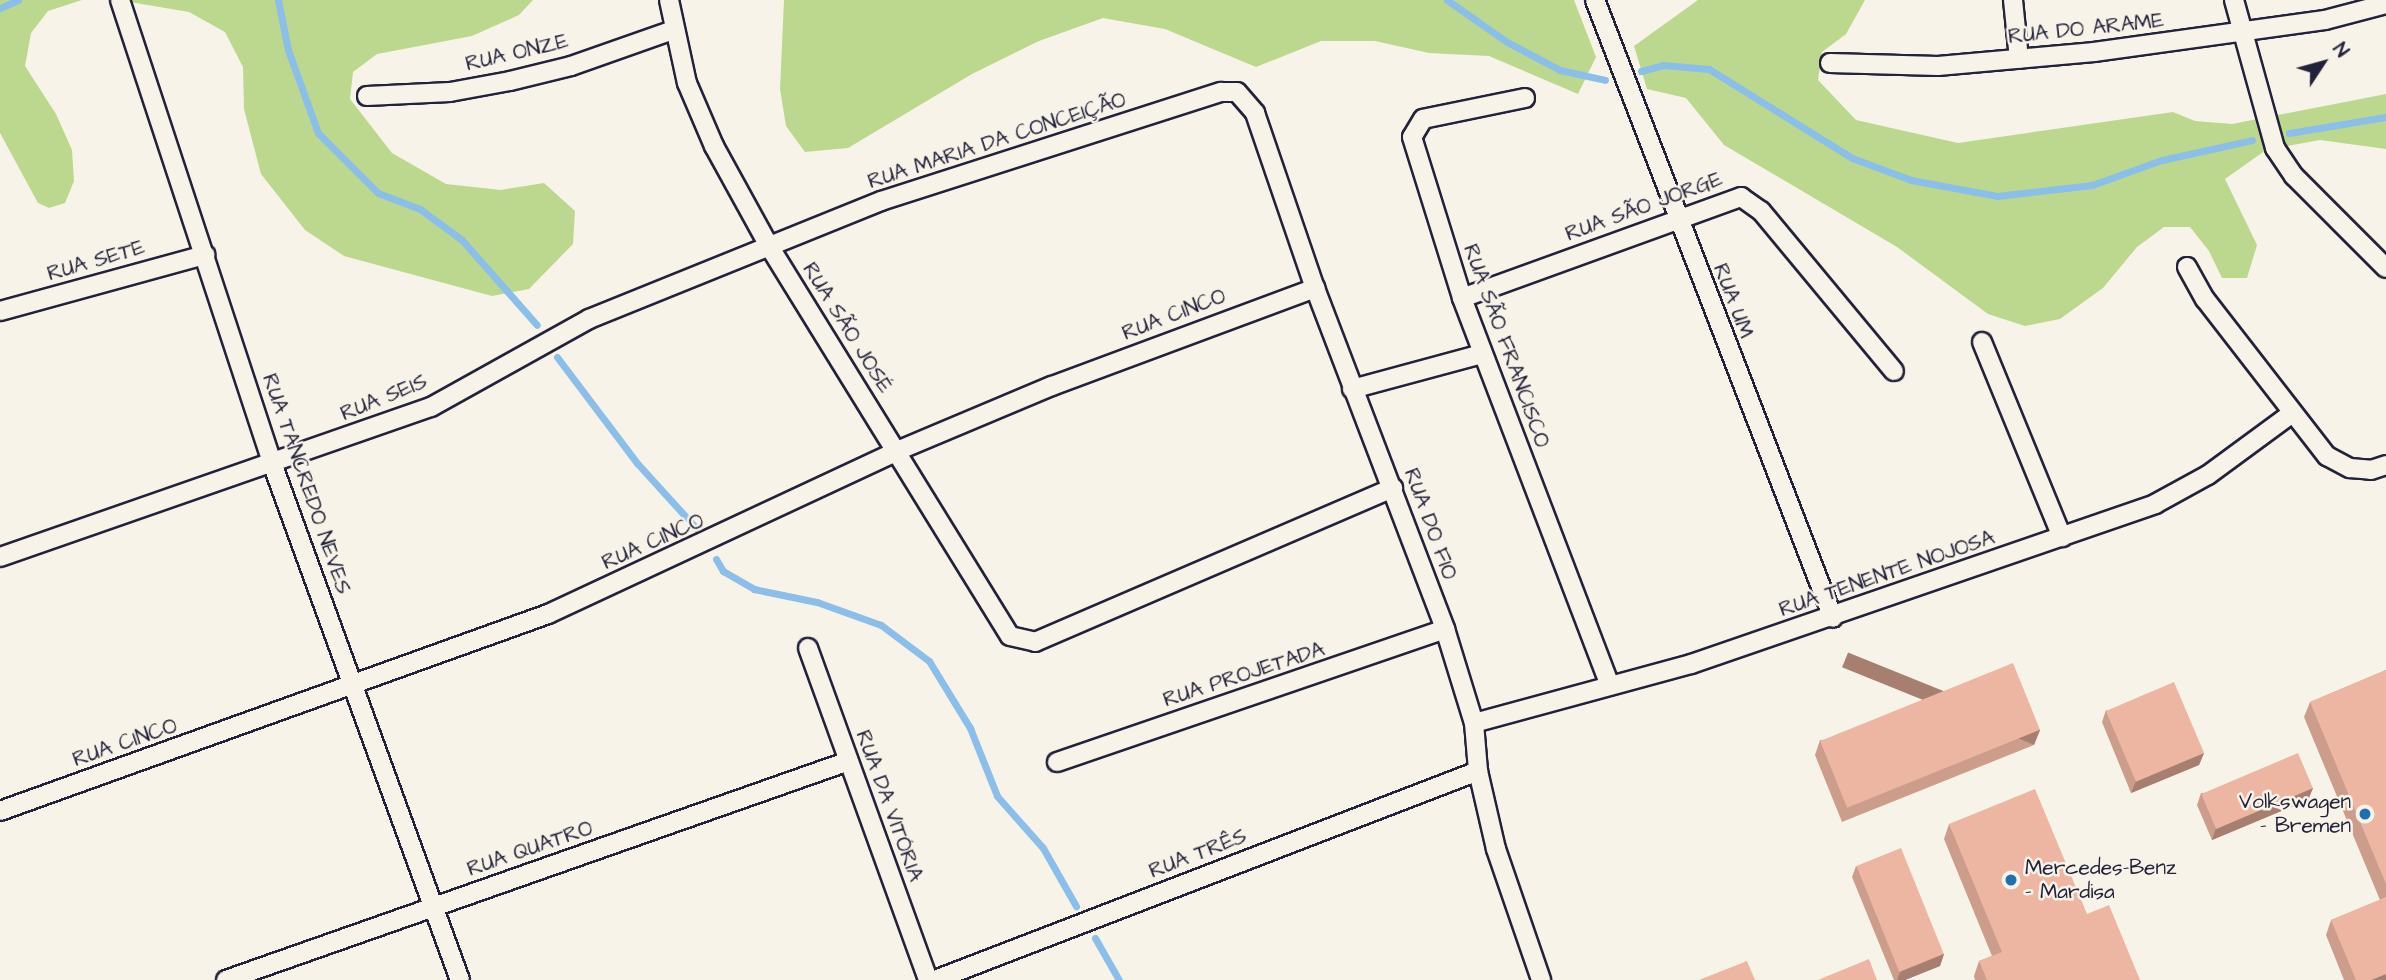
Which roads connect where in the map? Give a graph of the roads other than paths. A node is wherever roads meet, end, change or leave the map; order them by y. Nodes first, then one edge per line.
1 (120, 0) edge
2 (669, 0) edge
3 (1595, 0) edge
4 (2014, 0) edge
5 (2234, 0) edge
6 (2386, 4) edge
7 (673, 30) junction
8 (2247, 33) junction
9 (2019, 59) junction
10 (1830, 63) dead end
11 (1242, 94) joint
12 (367, 96) dead end
13 (1525, 98) dead end
14 (1676, 218) junction
15 (769, 246) junction
16 (205, 255) junction
17 (2187, 267) dead end
18 (2386, 268) edge
19 (1315, 288) junction
20 (1462, 298) junction
21 (0, 312) edge
22 (1982, 342) dead end
23 (1482, 354) junction
24 (1894, 371) dead end
25 (1353, 388) junction
26 (2291, 414) junction
27 (897, 451) junction
28 (272, 463) junction
29 (2386, 465) edge
30 (1393, 488) junction
31 (2062, 537) junction
32 (0, 557) edge
33 (1833, 618) junction
34 (1445, 629) junction
35 (808, 648) dead end
36 (1609, 685) junction
37 (354, 686) junction
38 (1474, 723) junction
39 (849, 761) junction
40 (1057, 762) dead end
41 (1478, 771) junction
42 (0, 811) edge
43 (435, 907) junction
44 (226, 980) edge
45 (460, 980) edge
46 (928, 980) edge
47 (935, 980) edge
48 (1541, 980) edge

1 - 16 street, RUA TANCREDO NEVES
2 - 7 street, RUA SÃO JOSÉ
3 - 14 street, RUA UM
4 - 9 street
5 - 8 street
6 - 8 street, RUA DO ARAME
7 - 12 street, RUA ONZE
7 - 15 street, RUA SÃO JOSÉ
8 - 9 street, RUA DO ARAME
8 - 18 street
9 - 10 street, RUA DO ARAME
11 - 15 street, RUA MARIA DA CONCEIÇÃO
11 - 19 street, RUA DO FIO
13 - 20 street, RUA SÃO FRANCISCO
14 - 20 street, RUA SÃO JORGE
14 - 24 street, RUA SÃO JORGE
14 - 33 street, RUA UM
15 - 27 street, RUA SÃO JOSÉ
15 - 28 street, RUA SEIS
16 - 21 street, RUA SETE
16 - 28 street, RUA TANCREDO NEVES
17 - 26 street
19 - 25 street, RUA DO FIO
19 - 27 street, RUA CINCO
20 - 23 street, RUA SÃO FRANCISCO
22 - 31 street
23 - 25 street
23 - 36 street, RUA SÃO FRANCISCO
25 - 30 street, RUA DO FIO
26 - 29 street
26 - 31 street, RUA TENENTE NOJOSA
27 - 30 street, RUA SÃO JOSÉ
27 - 37 street, RUA CINCO
28 - 32 street, RUA SEIS
28 - 37 street, RUA TANCREDO NEVES
30 - 34 street, RUA DO FIO
31 - 33 street, RUA TENENTE NOJOSA
33 - 36 street, RUA TENENTE NOJOSA
34 - 38 street, RUA DO FIO
34 - 40 street, RUA PROJETADA
35 - 39 street, RUA DA VITÓRIA
36 - 38 street, RUA TENENTE NOJOSA
37 - 42 street, RUA CINCO
37 - 43 street, RUA TANCREDO NEVES
38 - 41 street, RUA DO FIO
39 - 43 street, RUA QUATRO
39 - 46 street, RUA DA VITÓRIA
41 - 47 street, RUA TRÊS
41 - 48 street, RUA DO FIO
43 - 44 street, RUA QUATRO
43 - 45 street, RUA TANCREDO NEVES

